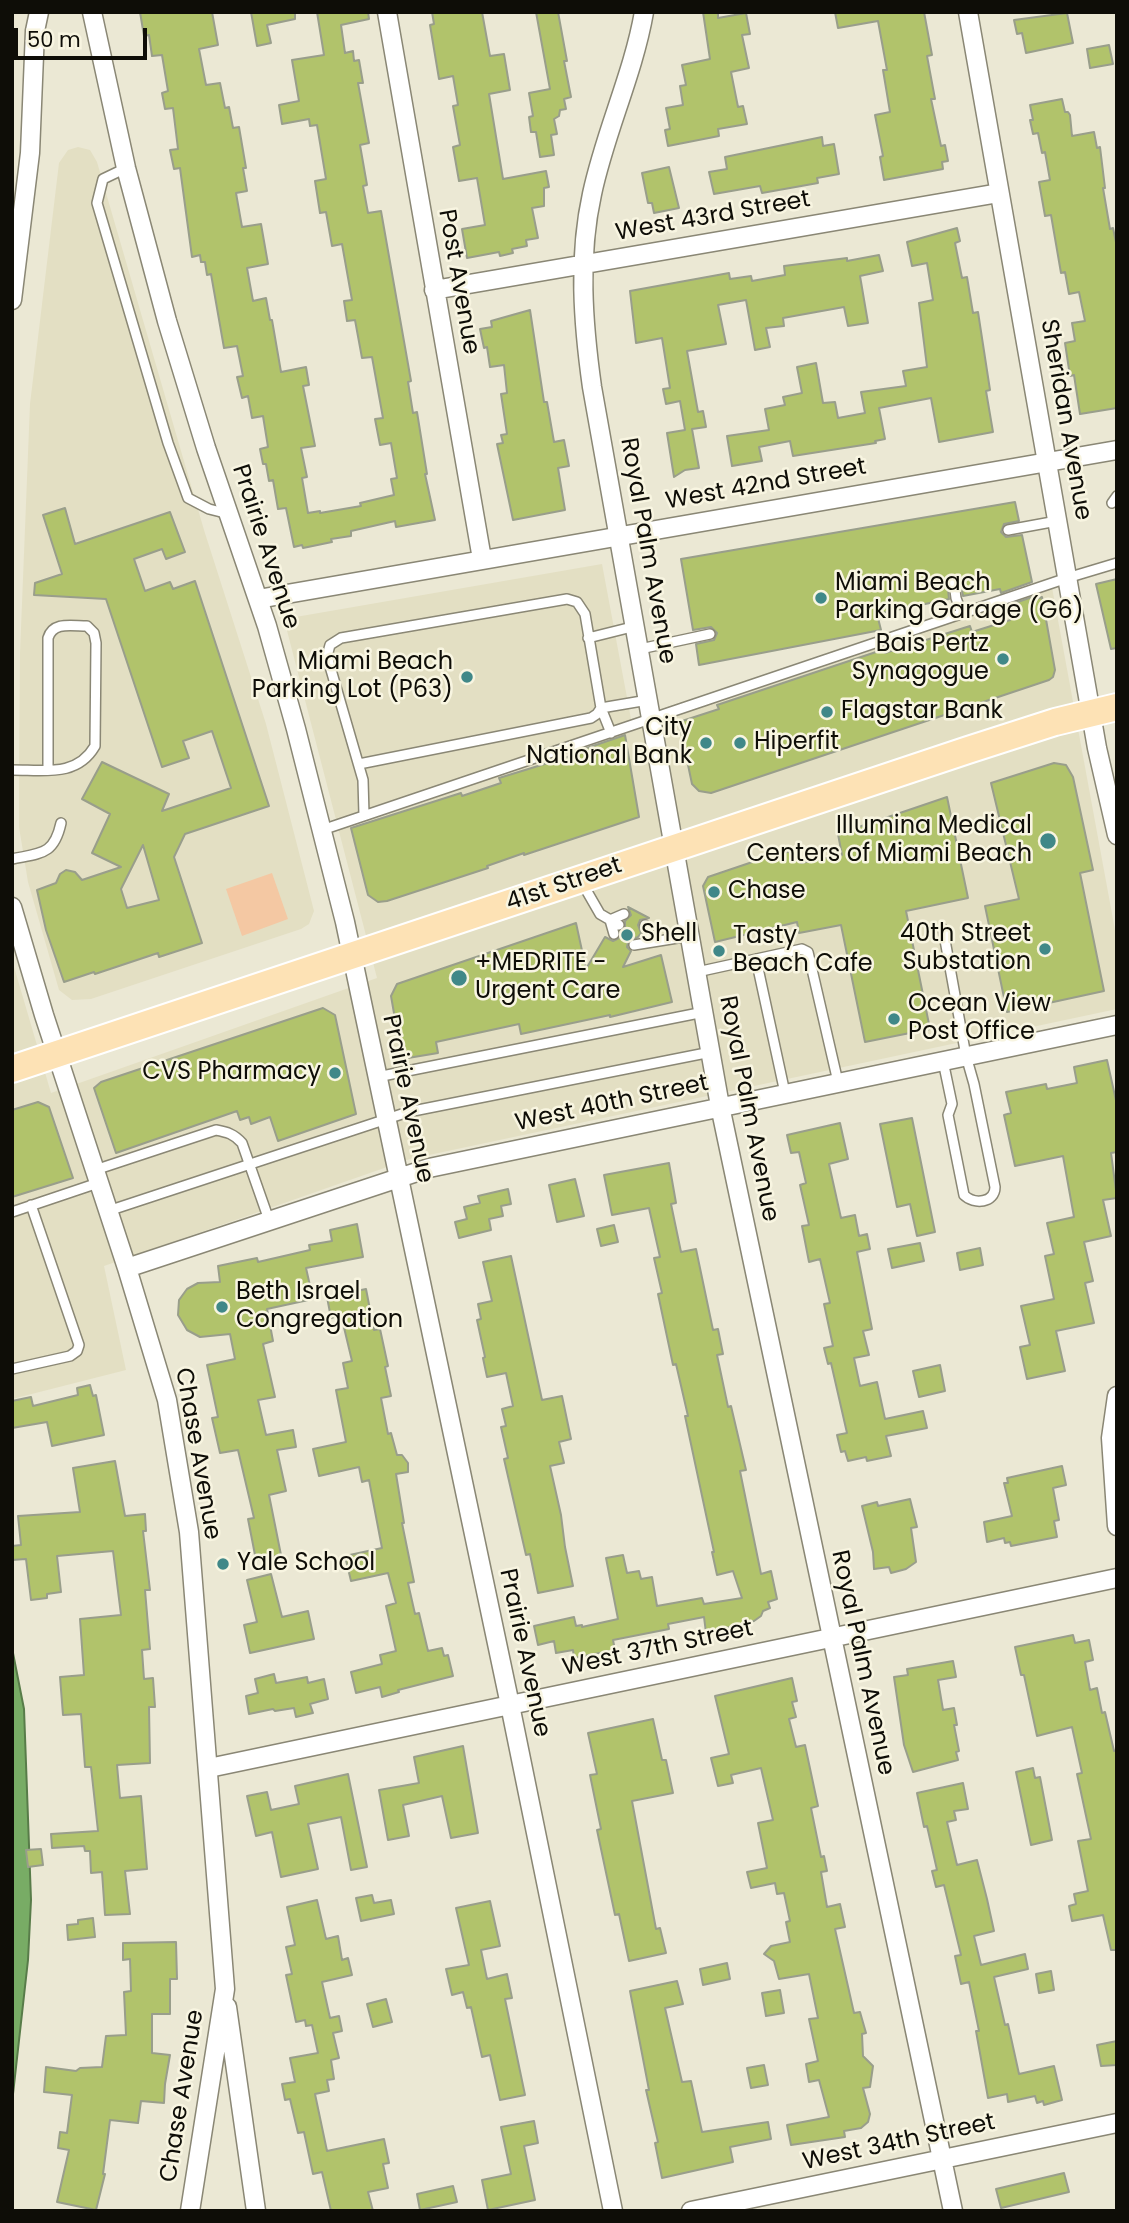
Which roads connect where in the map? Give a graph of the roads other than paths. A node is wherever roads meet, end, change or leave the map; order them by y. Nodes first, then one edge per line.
1 (39, 12) edge
2 (92, 12) edge
3 (387, 12) edge
4 (643, 12) edge
5 (968, 12) edge
6 (126, 168) junction
7 (999, 193) junction
8 (584, 264) junction
9 (434, 290) junction
10 (12, 300) edge
11 (1117, 450) edge
12 (1046, 462) junction
13 (229, 514) junction
14 (1057, 522) junction
15 (1009, 530) dead end
16 (619, 535) junction
17 (482, 559) junction
18 (1117, 563) edge
19 (1067, 578) junction
20 (954, 583) dead end
21 (258, 599) junction
22 (962, 614) junction
23 (636, 626) junction
24 (710, 634) dead end
25 (589, 638) junction
26 (640, 649) junction
27 (649, 700) junction
28 (1117, 707) edge
29 (601, 708) junction
30 (1091, 713) junction
31 (652, 719) junction
32 (611, 733) junction
33 (359, 764) junction
34 (48, 770) junction
35 (12, 771) edge
36 (364, 816) junction
37 (61, 823) dead end
38 (322, 830) junction
39 (1117, 835) edge
40 (674, 848) junction
41 (12, 859) edge
42 (580, 880) junction
43 (624, 914) dead end
44 (13, 916) edge
45 (645, 925) dead end
46 (943, 929) dead end
47 (639, 936) dead end
48 (690, 936) junction
49 (652, 942) junction
50 (634, 946) dead end
51 (353, 956) junction
52 (756, 959) junction
53 (697, 972) junction
54 (704, 1012) junction
55 (1117, 1025) edge
56 (711, 1052) junction
57 (57, 1054) junction
58 (966, 1056) junction
59 (943, 1060) junction
60 (12, 1069) edge
61 (377, 1077) junction
62 (838, 1082) junction
63 (785, 1093) junction
64 (720, 1106) junction
65 (386, 1121) junction
66 (250, 1165) junction
67 (97, 1176) junction
68 (398, 1178) junction
69 (32, 1205) junction
70 (108, 1211) junction
71 (12, 1212) edge
72 (269, 1220) junction
73 (127, 1268) junction
74 (12, 1369) edge
75 (1117, 1396) edge
76 (1117, 1526) edge
77 (1117, 1578) edge
78 (832, 1639) junction
79 (510, 1705) junction
80 (209, 1769) junction
81 (225, 1989) junction
82 (1117, 2123) edge
83 (942, 2159) junction
84 (190, 2211) edge
85 (256, 2211) edge
86 (613, 2211) edge
87 (691, 2211) edge
88 (953, 2211) edge

1 - 10 street
2 - 6 street, Prairie Avenue
3 - 9 street, Post Avenue
4 - 8 street, Royal Palm Avenue
5 - 7 street, Sheridan Avenue
6 - 13 street, Prairie Avenue
6 - 13 lane
7 - 8 street, West 43rd Street
7 - 12 street, Sheridan Avenue
8 - 9 street, West 43rd Street
8 - 16 street, Royal Palm Avenue
9 - 17 street, Post Avenue
11 - 12 street, West 42nd Street
12 - 14 street, Sheridan Avenue
12 - 16 street, West 42nd Street
13 - 21 street, Prairie Avenue
14 - 15 lane
14 - 19 street, Sheridan Avenue
16 - 17 street, West 42nd Street
16 - 23 street, Royal Palm Avenue
17 - 21 street, West 42nd Street
18 - 19 lane
19 - 22 lane
19 - 30 street, Sheridan Avenue
20 - 22 lane
21 - 38 street, Prairie Avenue
22 - 31 lane
23 - 25 lane
23 - 26 street, Royal Palm Avenue
24 - 26 lane
25 - 29 lane
25 - 33 lane
26 - 27 street, Royal Palm Avenue
27 - 29 lane
27 - 31 street, Royal Palm Avenue
28 - 30 main road, 41st Street
29 - 32 lane
29 - 33 lane
30 - 39 street, Sheridan Avenue
30 - 40 main road, 41st Street
31 - 32 lane
31 - 40 street, Royal Palm Avenue
32 - 36 lane
33 - 36 lane
34 - 34 lane
34 - 35 lane
36 - 38 lane
37 - 41 lane
38 - 51 street, Prairie Avenue
40 - 42 main road, 41st Street
40 - 48 street, Royal Palm Avenue
42 - 43 lane
42 - 51 main road, 41st Street
44 - 57 street, Chase Avenue
45 - 49 lane
46 - 58 lane
47 - 49 lane
48 - 49 lane
48 - 53 street, Royal Palm Avenue
49 - 50 lane
51 - 57 main road, 41st Street
51 - 61 street, Prairie Avenue
52 - 53 lane
52 - 62 lane
52 - 63 lane
53 - 54 street, Royal Palm Avenue
54 - 56 street, Royal Palm Avenue
54 - 61 lane
55 - 58 street, West 40th Street
56 - 64 street, Royal Palm Avenue
56 - 65 lane
57 - 60 main road, 41st Street
57 - 67 street, Chase Avenue
58 - 59 street, West 40th Street
58 - 59 lane
59 - 62 street, West 40th Street
61 - 65 street, Prairie Avenue
62 - 63 street, West 40th Street
63 - 64 street, West 40th Street
64 - 68 street, West 40th Street
64 - 78 street, Royal Palm Avenue
65 - 66 lane
65 - 68 street, Prairie Avenue
66 - 67 lane
66 - 70 lane
66 - 72 lane
67 - 69 lane
67 - 70 street, Chase Avenue
68 - 72 street, West 40th Street
68 - 79 street, Prairie Avenue
69 - 71 lane
69 - 74 lane
70 - 73 street, Chase Avenue
72 - 73 street, West 40th Street
73 - 80 street, Chase Avenue
75 - 76 street
77 - 78 street, West 37th Street
78 - 79 street, West 37th Street
78 - 83 street, Royal Palm Avenue
79 - 80 street, West 37th Street
79 - 86 street, Prairie Avenue
80 - 81 street, Chase Avenue
81 - 84 street, Chase Avenue
81 - 85 street, Chase Avenue
82 - 83 street, West 34th Street
83 - 87 street, West 34th Street
83 - 88 street, Royal Palm Avenue

